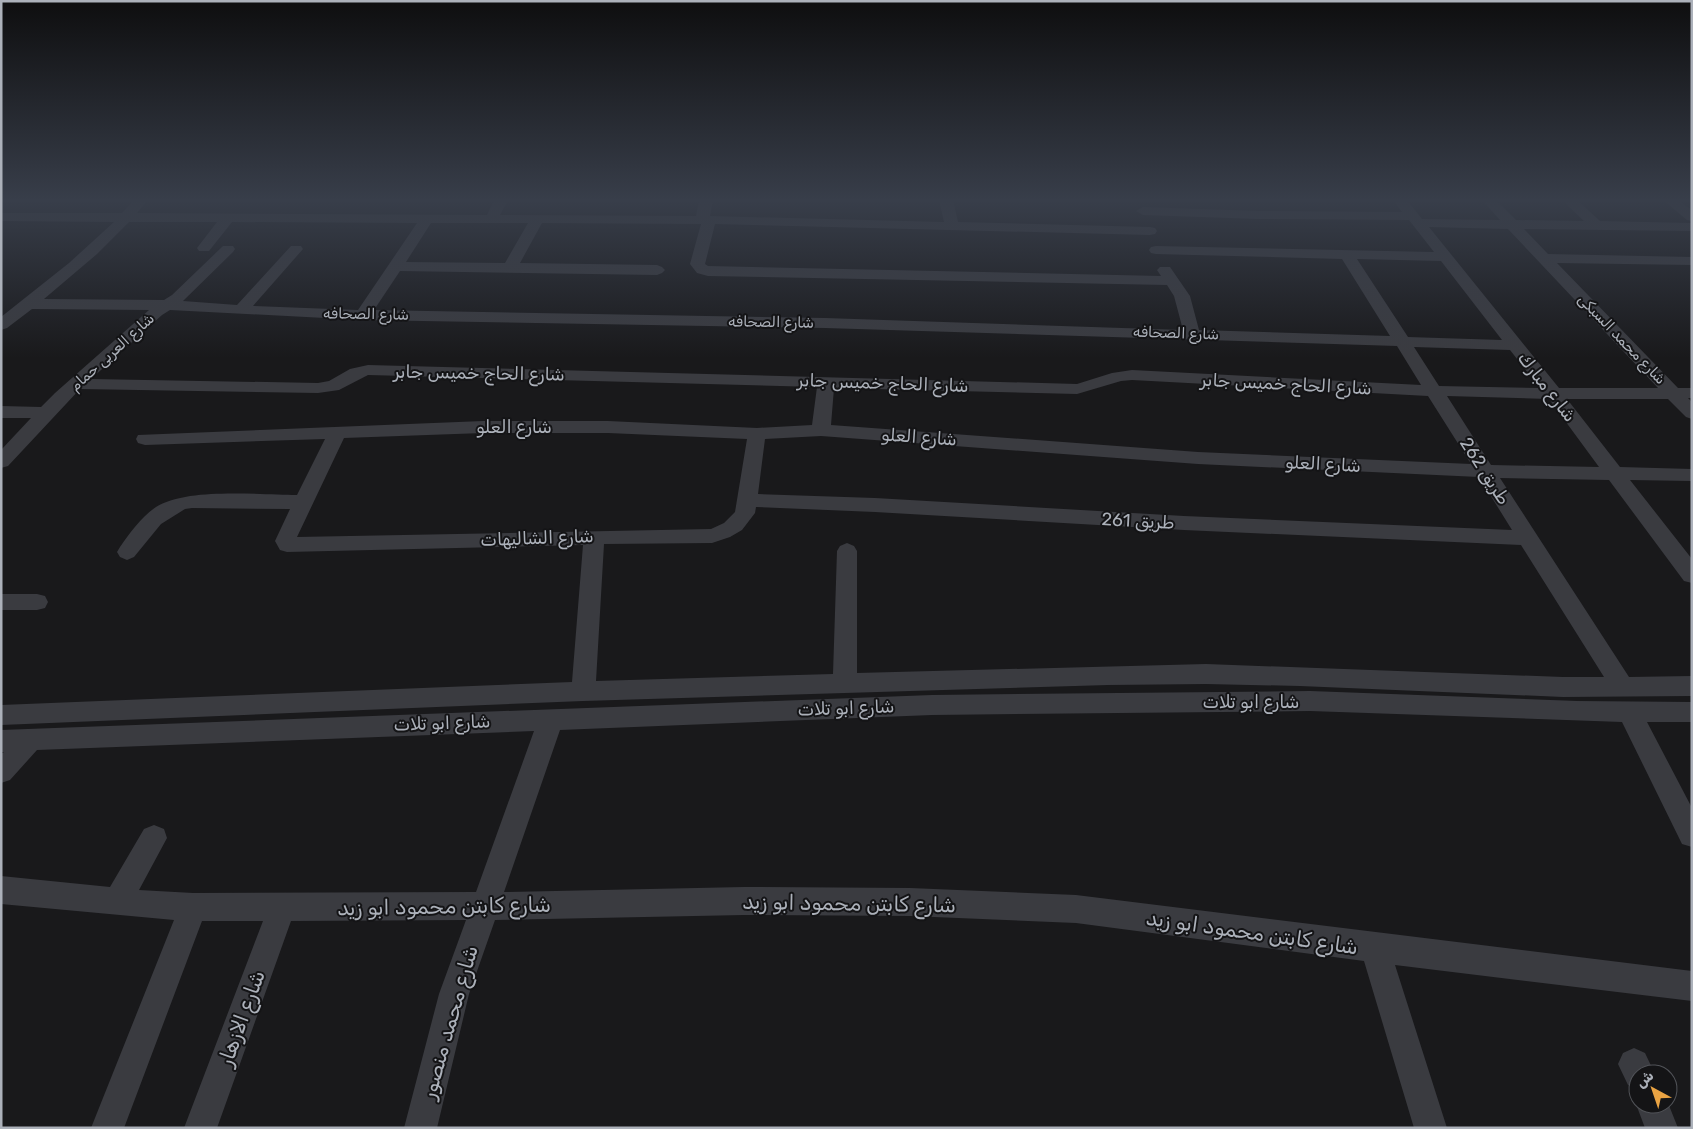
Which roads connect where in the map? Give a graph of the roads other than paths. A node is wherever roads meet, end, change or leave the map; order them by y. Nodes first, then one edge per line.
1 (90, 253) edge
2 (224, 253) edge
3 (293, 253) edge
4 (404, 253) edge
5 (519, 253) edge
6 (699, 253) edge
7 (1157, 253) edge
8 (1259, 253) edge
9 (1441, 253) edge
10 (1539, 253) edge
11 (1347, 255) junction
12 (1444, 257) junction
13 (1544, 258) junction
14 (1692, 261) edge
15 (395, 266) junction
16 (510, 268) junction
17 (658, 270) dead end
18 (1172, 281) junction
19 (28, 304) junction
20 (168, 305) junction
21 (241, 310) junction
22 (363, 314) junction
23 (4, 321) edge
24 (1192, 333) junction
25 (1403, 342) junction
26 (1514, 345) junction
27 (826, 382) junction
28 (76, 384) junction
29 (1435, 392) junction
30 (1692, 393) edge
31 (1554, 394) junction
32 (1674, 394) junction
33 (1, 412) edge
34 (44, 413) junction
35 (1692, 413) edge
36 (821, 430) junction
37 (337, 432) junction
38 (757, 434) junction
39 (146, 439) dead end
40 (1, 462) edge
41 (1485, 471) junction
42 (1615, 475) junction
43 (1692, 475) edge
44 (748, 500) junction
45 (304, 502) junction
46 (594, 536) junction
47 (1528, 538) junction
48 (847, 550) dead end
49 (127, 552) dead end
50 (1690, 572) edge
51 (1, 602) edge
52 (37, 602) dead end
53 (845, 683) junction
54 (1692, 686) edge
55 (1563, 687) junction
56 (582, 691) junction
57 (490, 695) junction
58 (1626, 700) junction
59 (1577, 711) junction
60 (1692, 712) edge
61 (1, 716) edge
62 (551, 719) junction
63 (482, 722) junction
64 (1, 741) edge
65 (30, 741) junction
66 (1, 772) edge
67 (1692, 835) edge
68 (154, 838) dead end
69 (1, 890) edge
70 (117, 902) junction
71 (485, 906) junction
72 (193, 907) junction
73 (282, 907) junction
74 (1375, 948) junction
75 (1692, 986) edge
76 (1656, 1114) edge
77 (106, 1128) edge
78 (200, 1128) edge
79 (420, 1128) edge
80 (1431, 1128) edge
81 (1662, 1128) edge

1 - 19 street
2 - 20 street, شارع العربى حمام
3 - 21 street
4 - 15 street
5 - 16 street
6 - 18 street
7 - 18 street
8 - 11 street
9 - 12 street, شارع مبارك
10 - 13 street, شارع محمد السبكى
11 - 12 street
11 - 25 street, طريق 262
12 - 26 street, شارع مبارك
13 - 14 street
13 - 32 street, شارع محمد السبكى
15 - 16 street
15 - 22 street
16 - 17 street
18 - 24 street
19 - 20 street, شارع الصحافه
19 - 23 street
20 - 21 street, شارع الصحافه
20 - 28 street, شارع العربى حمام
21 - 22 street, شارع الصحافه
22 - 24 street, شارع الصحافه
24 - 25 street, شارع الصحافه
25 - 26 street, شارع الصحافه
25 - 29 street, طريق 262
26 - 31 street, شارع مبارك
27 - 28 street, شارع الحاج خميس جابر
27 - 29 street, شارع الحاج خميس جابر
27 - 36 street
28 - 34 street, شارع العربى حمام
29 - 31 street, شارع الحاج خميس جابر
29 - 41 street, طريق 262
30 - 32 street, شارع الحاج خميس جابر
31 - 32 street, شارع الحاج خميس جابر
31 - 42 street, شارع مبارك
32 - 35 street, شارع محمد السبكى
33 - 34 street
34 - 40 street, شارع العربى حمام
36 - 38 street, شارع العلو
36 - 41 street, شارع العلو
37 - 38 street, شارع العلو
37 - 39 street, شارع العلو
37 - 45 street, شارع الشاليهات
38 - 44 street, شارع الشاليهات
41 - 42 street, شارع العلو
41 - 47 street, طريق 262
42 - 43 street, شارع العلو
42 - 50 street, شارع مبارك
44 - 46 street, شارع الشاليهات
44 - 47 street, طريق 261
45 - 46 street, شارع الشاليهات
45 - 49 street
46 - 56 street
47 - 58 street, طريق 262
48 - 53 street
51 - 52 street
53 - 55 street, شارع ابو تلات
53 - 56 street, شارع ابو تلات
54 - 58 street
55 - 58 street, شارع ابو تلات
55 - 59 street
56 - 57 street, شارع ابو تلات
57 - 61 street, شارع ابو تلات
57 - 63 street
58 - 59 street, شارع ابو تلات
58 - 60 street, شارع ابو تلات
58 - 67 street, طريق 262
59 - 62 street, شارع ابو تلات
62 - 63 street, شارع ابو تلات
62 - 71 street, شارع محمد منصور
63 - 65 street, شارع ابو تلات
64 - 65 street, شارع ابو تلات
65 - 66 street
68 - 70 street
69 - 70 street, شارع كابتن محمود ابو زيد
70 - 72 street, شارع كابتن محمود ابو زيد
71 - 73 street, شارع كابتن محمود ابو زيد
71 - 74 street, شارع كابتن محمود ابو زيد
71 - 79 street, شارع محمد منصور
72 - 73 street, شارع كابتن محمود ابو زيد
72 - 77 street
73 - 78 street, شارع الازهار
74 - 75 street, شارع كابتن محمود ابو زيد
74 - 80 street
76 - 81 street

